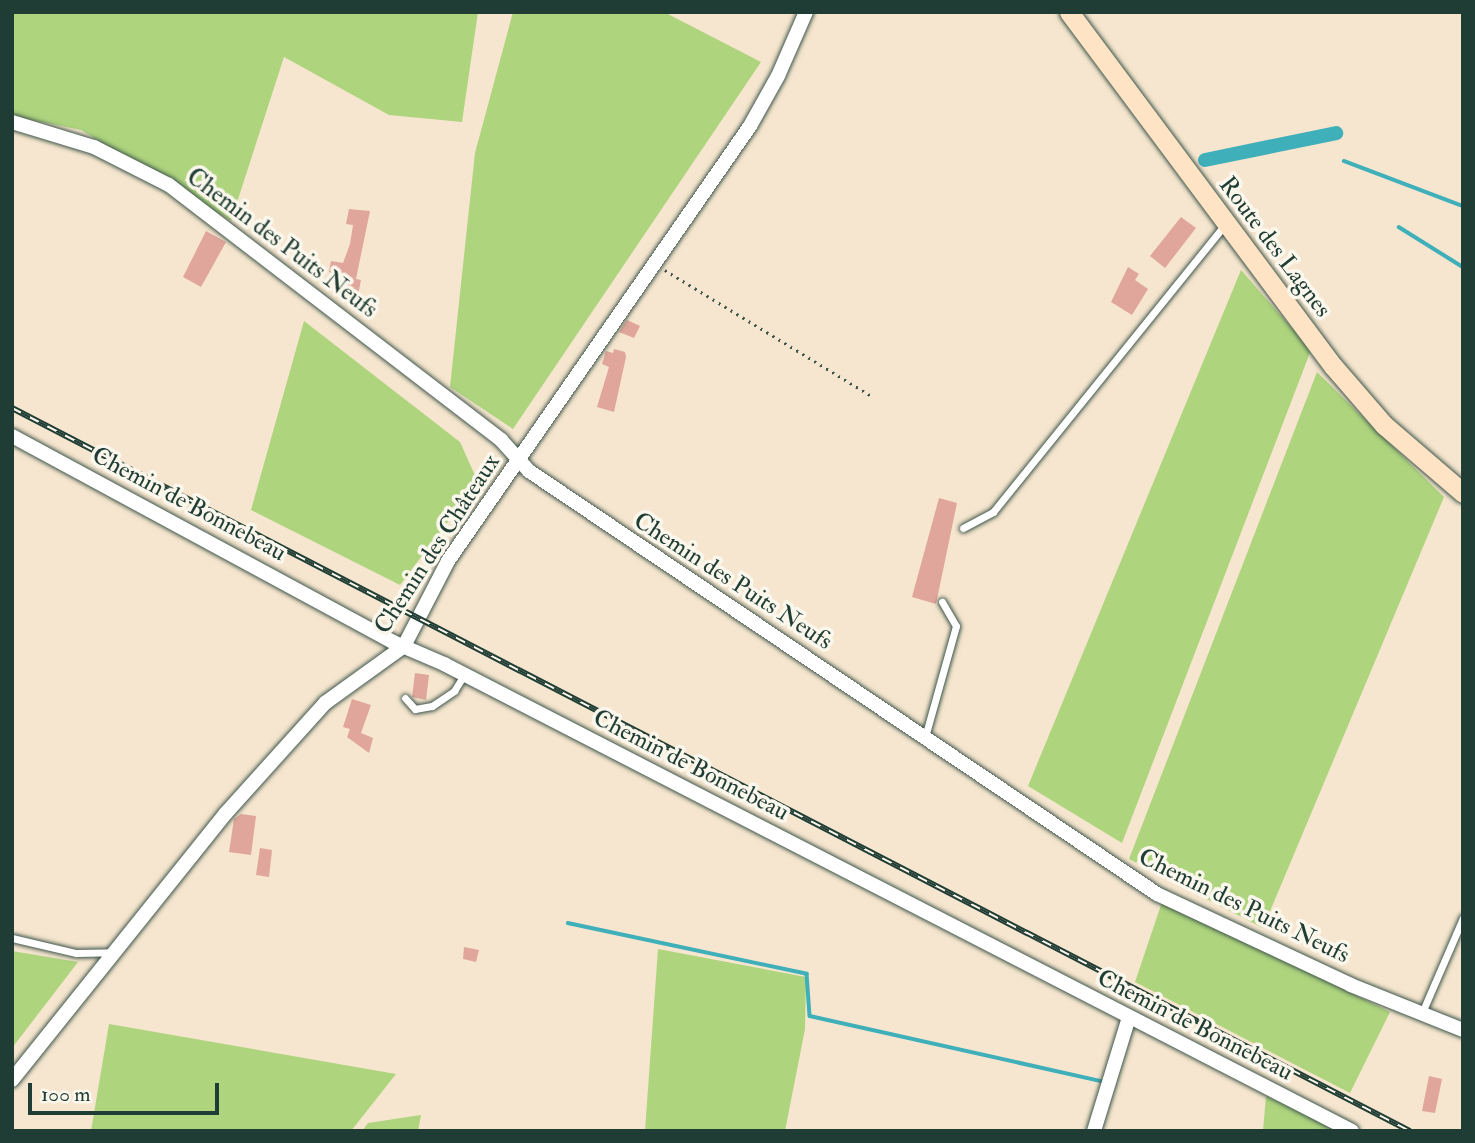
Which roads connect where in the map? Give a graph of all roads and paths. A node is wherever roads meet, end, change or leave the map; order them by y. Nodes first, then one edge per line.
1 (806, 12) edge
2 (1069, 12) edge
3 (12, 122) edge
4 (1226, 223) junction
5 (653, 263) junction
6 (873, 397) dead end
7 (12, 436) edge
8 (518, 459) junction
9 (1463, 493) edge
10 (964, 528) dead end
11 (942, 602) dead end
12 (404, 646) junction
13 (465, 674) junction
14 (405, 698) dead end
15 (925, 737) junction
16 (1463, 918) edge
17 (12, 939) edge
18 (115, 952) junction
19 (1421, 1016) junction
20 (1129, 1017) junction
21 (1463, 1030) edge
22 (12, 1080) edge
23 (1094, 1131) edge
24 (1352, 1131) edge

1 - 5 street, Chemin des Châteaux
2 - 4 street, Route des Lagnes
3 - 8 street, Chemin des Puits Neufs
4 - 9 street, Route des Lagnes
4 - 10 lane
5 - 6 path
5 - 8 street, Chemin des Châteaux
7 - 12 street, Chemin de Bonnebeau
8 - 12 street, Chemin des Châteaux
8 - 15 street, Chemin des Puits Neufs
11 - 15 lane
12 - 13 street, Chemin de Bonnebeau
12 - 18 street, Chemin des Châteaux
13 - 14 lane
13 - 20 street, Chemin de Bonnebeau
15 - 19 street, Chemin des Puits Neufs
16 - 19 lane
17 - 18 lane
18 - 22 street, Chemin des Châteaux
19 - 21 street, Chemin des Puits Neufs
20 - 23 street
20 - 24 street, Chemin de Bonnebeau

